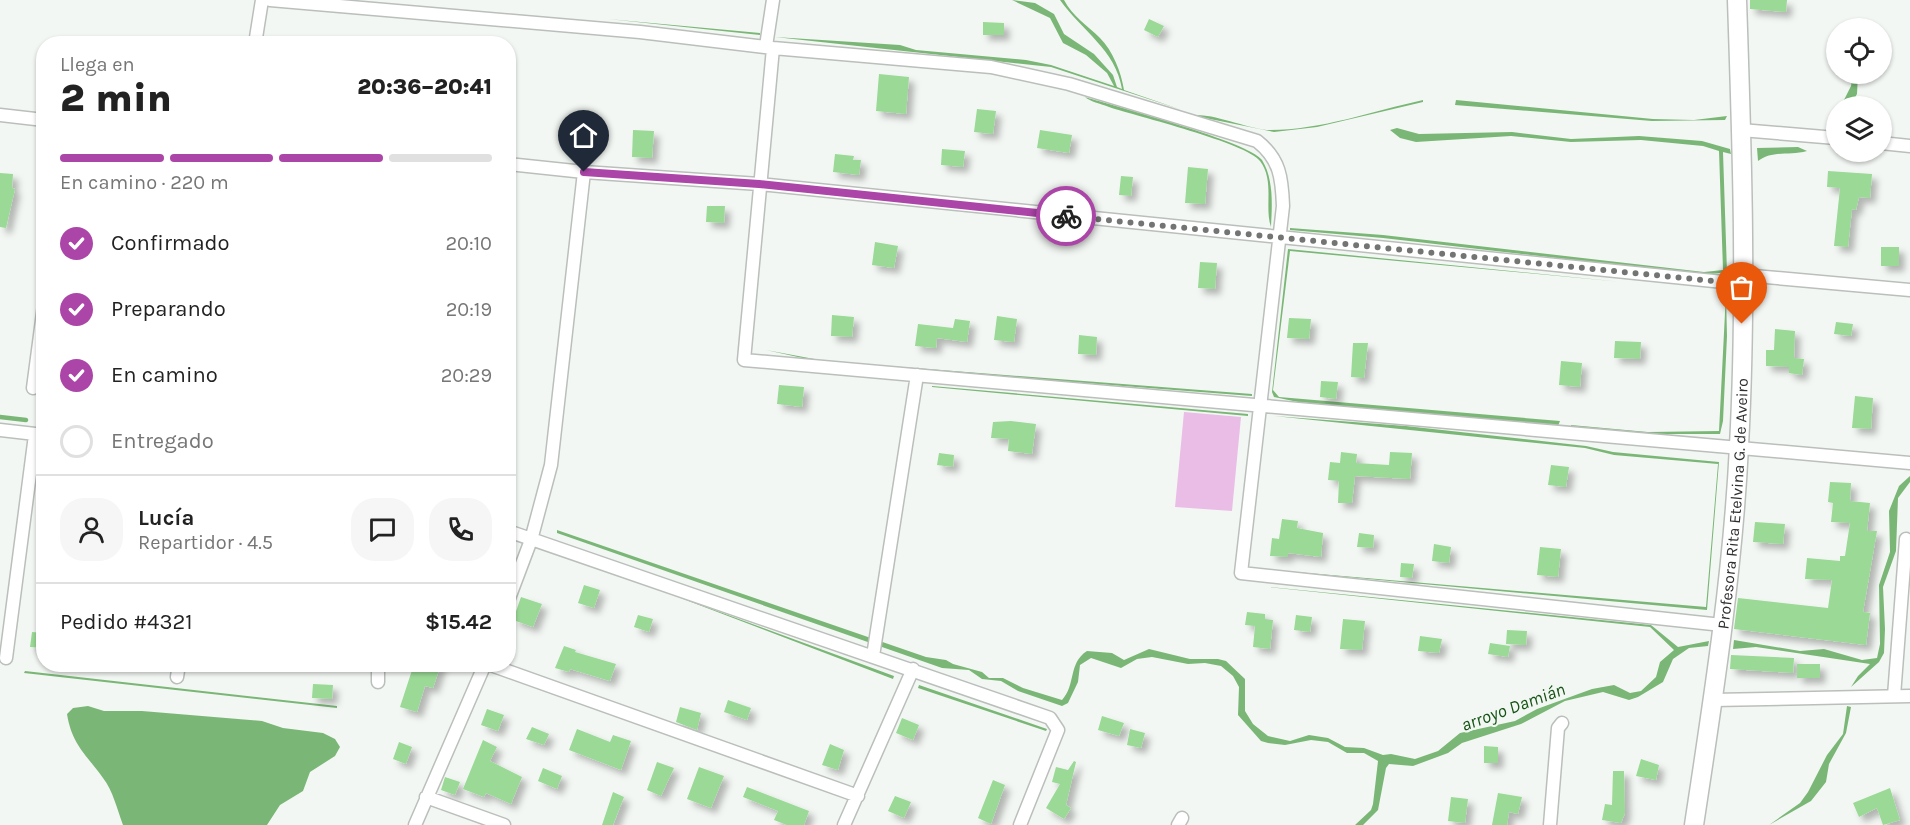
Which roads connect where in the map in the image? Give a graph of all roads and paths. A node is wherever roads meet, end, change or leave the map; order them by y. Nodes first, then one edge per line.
1 (262, 0) edge
2 (270, 0) edge
3 (773, 0) edge
4 (1737, 0) edge
5 (256, 36) edge
6 (769, 47) junction
7 (0, 115) edge
8 (36, 119) edge
9 (1742, 130) junction
10 (1826, 137) edge
11 (1892, 144) edge
12 (1910, 146) edge
13 (516, 165) edge
14 (584, 172) junction
15 (759, 184) junction
16 (1280, 238) junction
17 (1743, 279) junction
18 (1910, 290) edge
19 (36, 365) edge
20 (917, 375) junction
21 (33, 388) dead end
22 (1260, 405) junction
23 (0, 430) edge
24 (36, 435) edge
25 (1739, 447) junction
26 (36, 455) edge
27 (1910, 463) edge
28 (516, 534) edge
29 (1906, 539) dead end
30 (531, 540) junction
31 (516, 580) edge
32 (1721, 629) junction
33 (873, 656) junction
34 (6, 658) dead end
35 (913, 669) junction
36 (378, 672) edge
37 (482, 672) edge
38 (509, 672) edge
39 (378, 681) dead end
40 (1894, 696) junction
41 (1910, 696) edge
42 (1713, 700) junction
43 (1562, 723) dead end
44 (858, 796) junction
45 (426, 797) junction
46 (414, 825) edge
47 (504, 825) edge
48 (844, 825) edge
49 (1020, 825) edge
50 (1550, 825) edge
51 (1694, 825) edge

1 - 5 street
2 - 6 street
3 - 6 street
4 - 9 street, Profesora Rita Etelvina G. de Aveiro
6 - 15 street
6 - 16 street
7 - 8 street
9 - 10 street
9 - 17 street, Profesora Rita Etelvina G. de Aveiro
11 - 12 street
13 - 14 street
14 - 15 street
14 - 30 street
15 - 16 street
15 - 20 street
16 - 17 street
16 - 22 street
17 - 18 street
17 - 25 street, Profesora Rita Etelvina G. de Aveiro
19 - 21 street
20 - 22 street
20 - 33 street
22 - 25 street
22 - 32 street
23 - 24 street
25 - 27 street
25 - 32 street, Profesora Rita Etelvina G. de Aveiro
26 - 34 street
28 - 30 street
29 - 40 street
30 - 31 street
30 - 33 street
32 - 42 street, Profesora Rita Etelvina G. de Aveiro
33 - 35 street
35 - 44 street
35 - 49 street
36 - 39 street
37 - 45 street
38 - 44 street
40 - 41 street
40 - 42 street
42 - 51 street, Profesora Rita Etelvina G. de Aveiro
43 - 50 street
44 - 48 street
45 - 46 street
45 - 47 street

